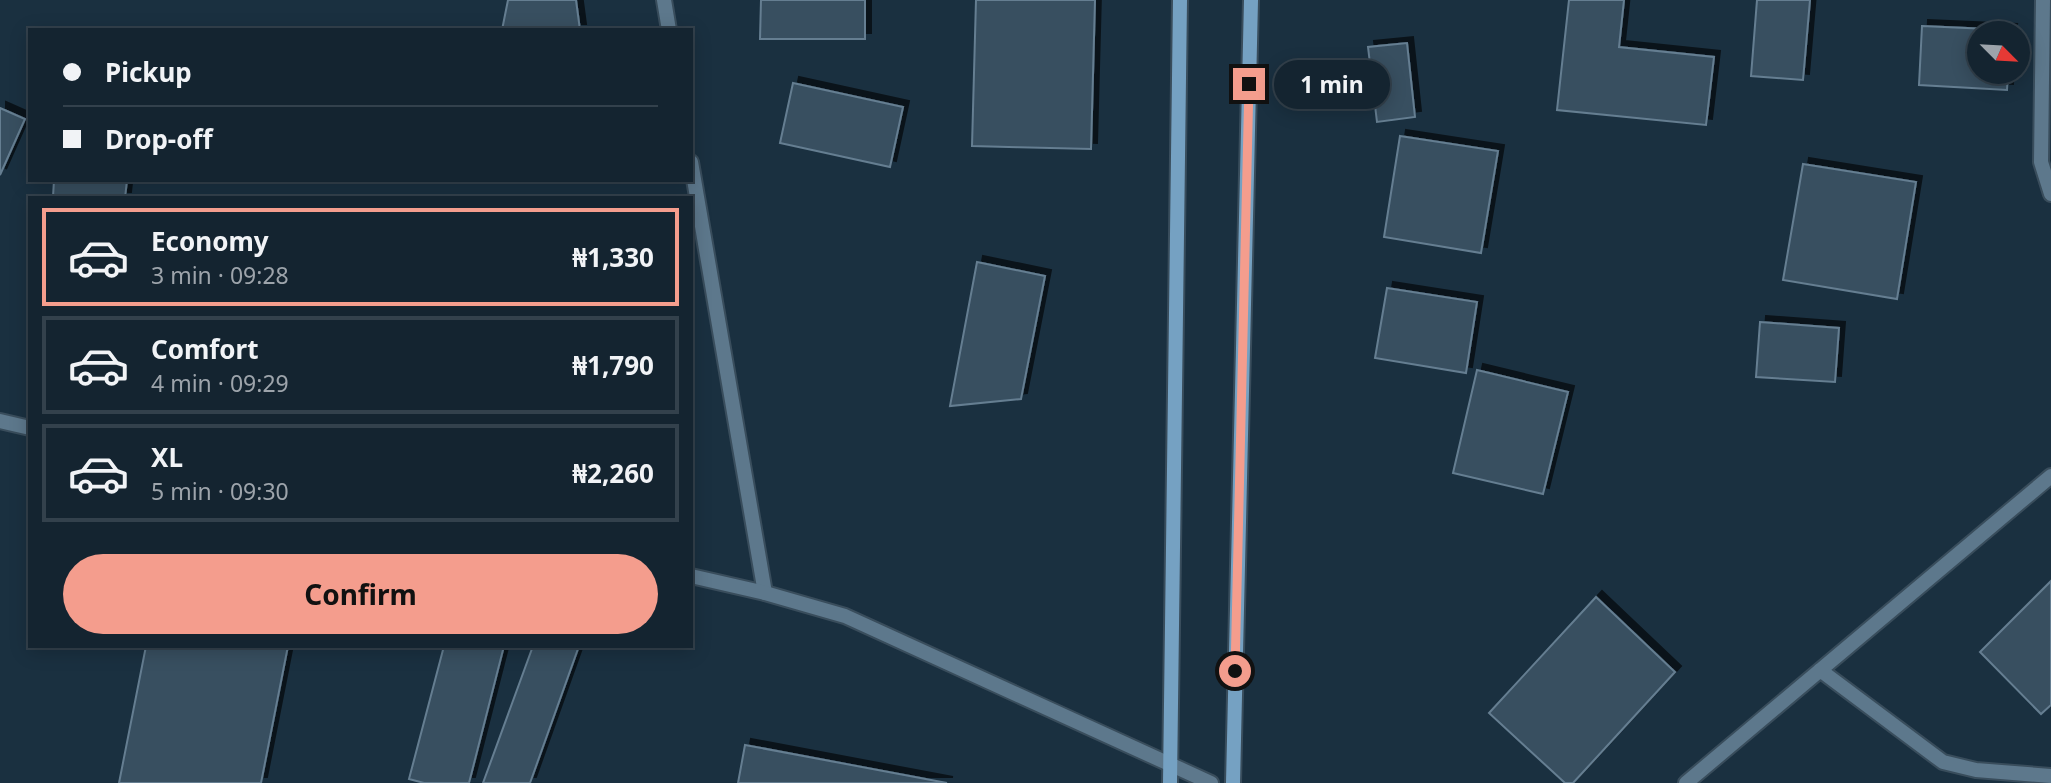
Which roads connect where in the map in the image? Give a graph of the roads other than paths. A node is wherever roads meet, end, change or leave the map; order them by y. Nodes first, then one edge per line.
1 (664, 0) edge
2 (1180, 0) edge
3 (1251, 0) edge
4 (2043, 0) edge
5 (669, 28) edge
6 (693, 174) edge
7 (2051, 194) edge
8 (0, 421) edge
9 (28, 428) edge
10 (2051, 476) edge
11 (693, 576) edge
12 (765, 593) junction
13 (1820, 670) junction
14 (1169, 764) junction
15 (2051, 776) edge
16 (1170, 783) edge
17 (1211, 783) edge
18 (1233, 783) edge
19 (1686, 783) edge

1 - 5 street
2 - 14 main road
3 - 18 main road
4 - 7 street
6 - 12 street
8 - 9 street
10 - 13 street
11 - 12 street
12 - 14 street
13 - 15 street
13 - 19 street
14 - 16 main road
14 - 17 street

